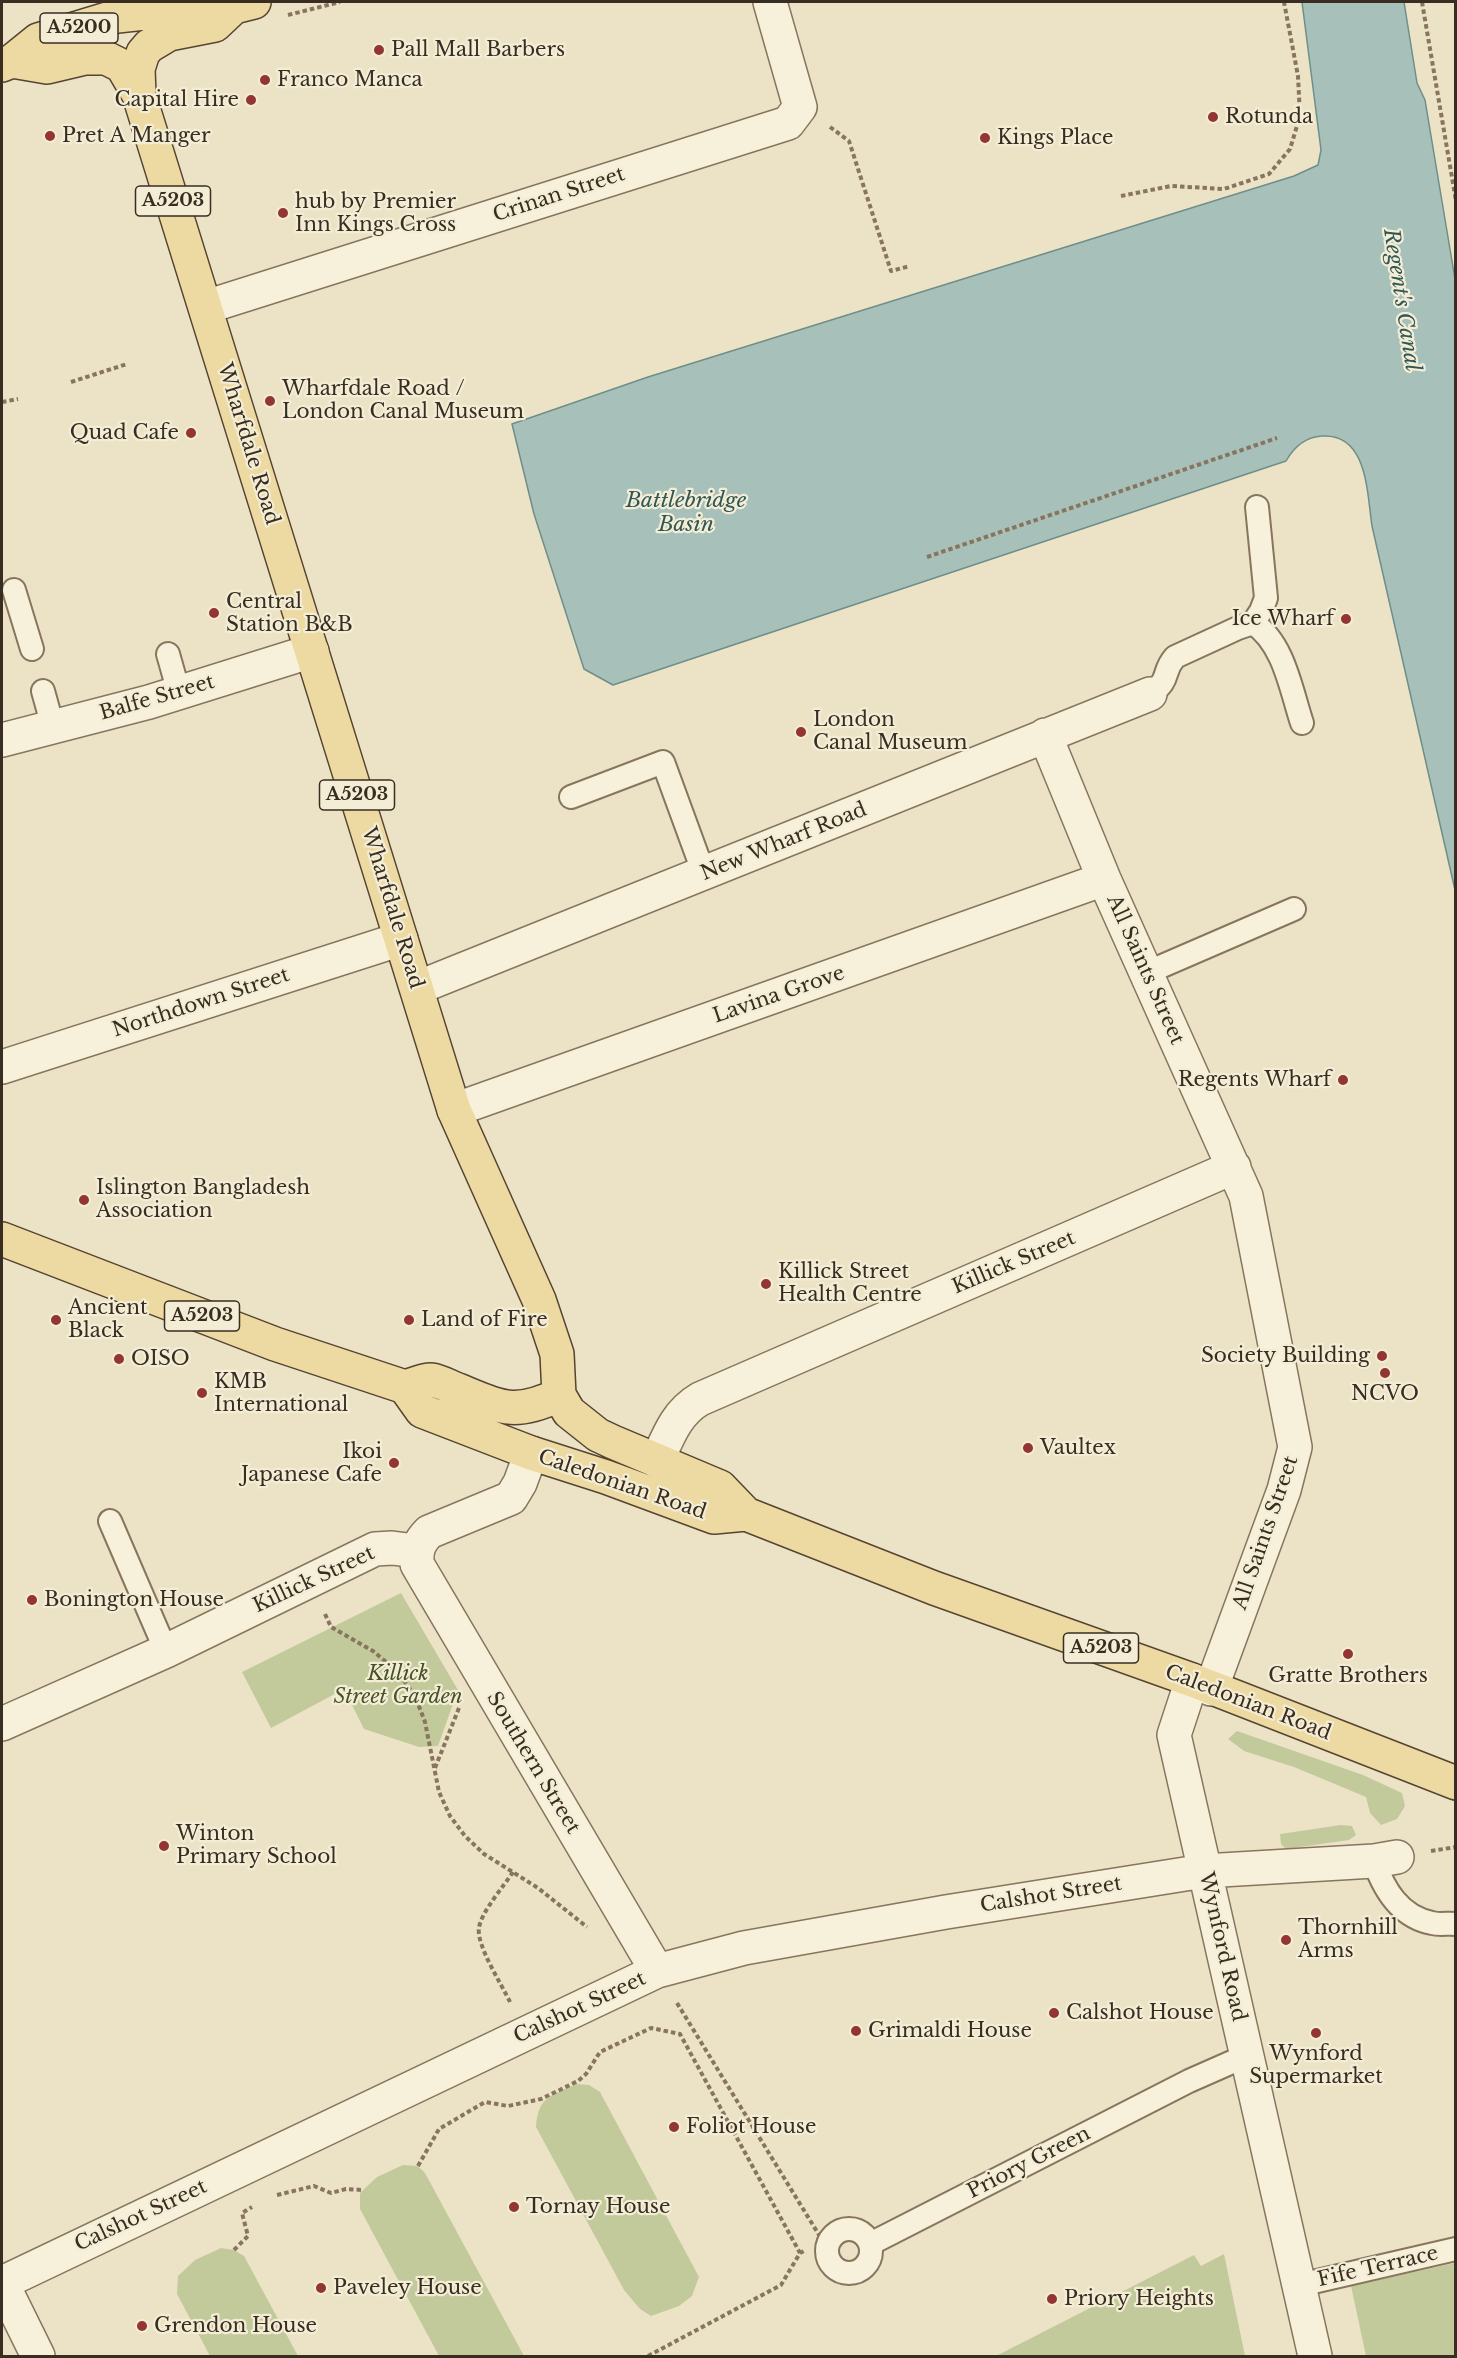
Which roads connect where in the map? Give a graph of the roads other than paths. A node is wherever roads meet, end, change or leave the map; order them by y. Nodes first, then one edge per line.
1 (770, 2) edge
2 (226, 7) edge
3 (115, 9) edge
4 (7, 63) edge
5 (139, 95) junction
6 (206, 307) junction
7 (1257, 507) dead end
8 (14, 590) dead end
9 (1253, 623) junction
10 (32, 650) dead end
11 (312, 651) junction
12 (168, 654) dead end
13 (43, 691) dead end
14 (179, 693) junction
15 (1150, 694) joint
16 (1302, 723) dead end
17 (53, 727) junction
18 (1045, 735) junction
19 (2, 740) edge
20 (571, 797) dead end
21 (704, 874) junction
22 (1104, 879) junction
23 (1294, 909) dead end
24 (401, 939) junction
25 (1146, 973) junction
26 (417, 988) junction
27 (2, 1067) edge
28 (454, 1110) junction
29 (1234, 1167) junction
30 (2, 1239) edge
31 (405, 1387) junction
32 (559, 1395) junction
33 (531, 1453) junction
34 (657, 1461) junction
35 (746, 1514) junction
36 (110, 1521) dead end
37 (417, 1551) junction
38 (166, 1651) junction
39 (1201, 1684) junction
40 (2, 1724) edge
41 (1455, 1784) edge
42 (1386, 1859) joint
43 (1204, 1871) junction
44 (1455, 1924) edge
45 (657, 1971) junction
46 (1248, 2055) junction
47 (870, 2244) junction
48 (1455, 2249) edge
49 (2, 2283) edge
50 (1300, 2285) junction
51 (38, 2356) edge
52 (1315, 2356) edge

1 - 6 street, Crinan Street
2 - 3 main road, A5200
2 - 5 main road, Wharfdale Road / A5203
3 - 4 main road, A5200
4 - 5 main road, Wharfdale Road / A5203
5 - 6 main road, Wharfdale Road / A5203
6 - 11 main road, Wharfdale Road / A5203
7 - 9 lane
8 - 10 lane
9 - 15 lane
9 - 16 lane
11 - 14 street, Balfe Street
11 - 24 main road, Wharfdale Road / A5203
12 - 14 lane
13 - 17 lane
14 - 17 street, Balfe Street
15 - 18 street, New Wharf Road
17 - 19 street, Balfe Street
18 - 21 street, New Wharf Road
18 - 22 street, All Saints Street
20 - 21 lane
21 - 26 street, New Wharf Road
22 - 25 street, All Saints Street
22 - 28 street, Lavina Grove
23 - 25 lane
24 - 26 main road, Wharfdale Road / A5203
24 - 27 street, Northdown Street
25 - 29 street, All Saints Street
26 - 28 main road, Wharfdale Road / A5203
28 - 32 main road, Wharfdale Road / A5203
29 - 34 street, Killick Street
29 - 39 street, All Saints Street
30 - 31 main road, A5203
31 - 32 main road, A5203
31 - 33 main road, Caledonian Road / A5203
32 - 34 main road, A5203
33 - 35 main road, Caledonian Road / A5203
33 - 37 street
34 - 35 main road, A5203
35 - 39 main road, Caledonian Road / A5203
36 - 38 lane
37 - 38 street, Killick Street
37 - 45 street, Southern Street
38 - 40 street, Killick Street
39 - 41 main road, Caledonian Road / A5203
39 - 43 street, Wynford Road
42 - 43 street
42 - 44 lane
43 - 45 street, Calshot Street
43 - 46 street, Wynford Road
45 - 49 street, Calshot Street
46 - 47 lane, Priory Green
46 - 50 street, Wynford Road
47 - 47 lane
48 - 50 lane, Fife Terrace
49 - 51 street
50 - 52 street, Wynford Road

